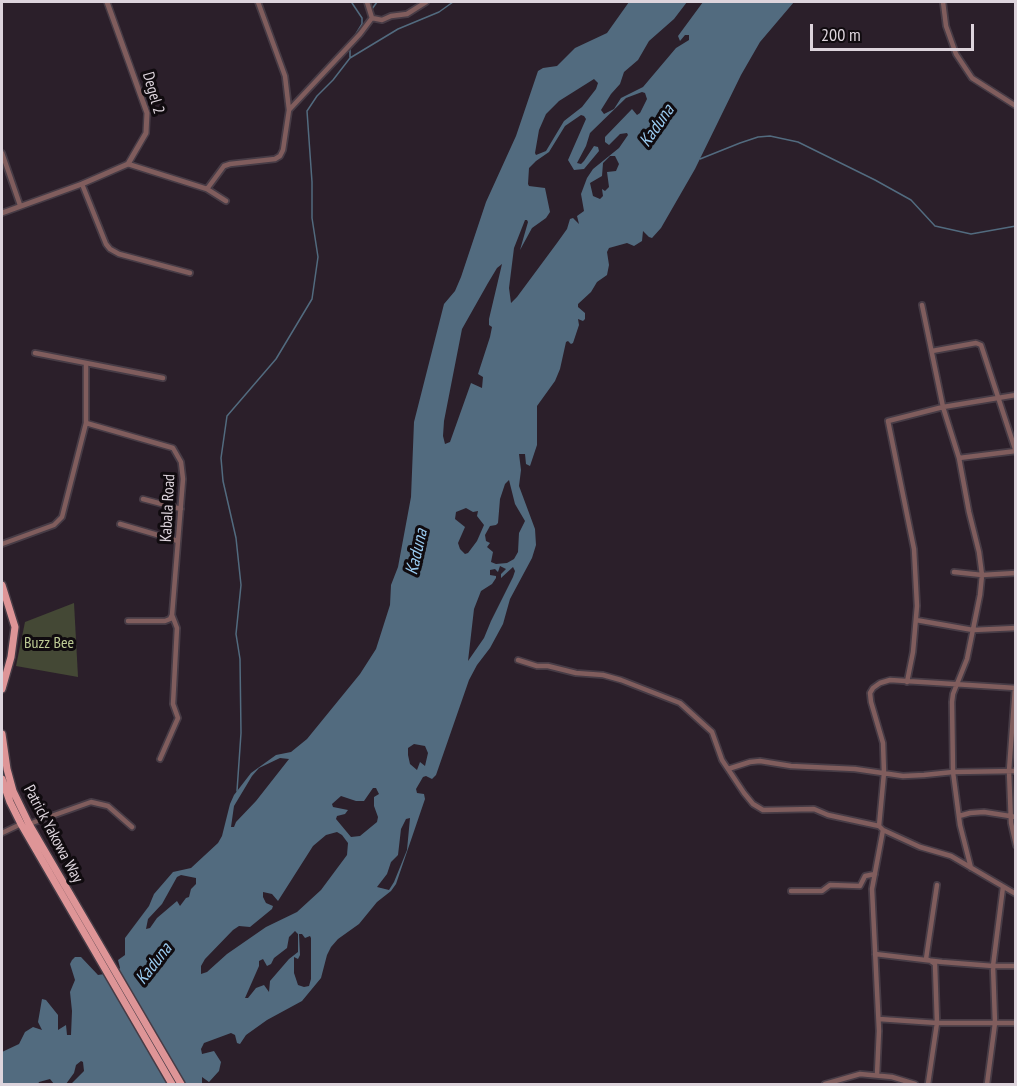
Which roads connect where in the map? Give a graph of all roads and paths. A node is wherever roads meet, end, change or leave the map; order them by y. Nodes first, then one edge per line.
1 (107, 2) edge
2 (258, 2) edge
3 (367, 2) edge
4 (426, 2) edge
5 (943, 2) edge
6 (372, 18) junction
7 (1016, 106) edge
8 (289, 110) junction
9 (2, 153) edge
10 (128, 164) junction
11 (82, 184) junction
12 (207, 189) junction
13 (226, 201) dead end
14 (20, 206) junction
15 (2, 213) edge
16 (190, 273) dead end
17 (922, 305) dead end
18 (932, 351) junction
19 (35, 353) dead end
20 (86, 364) junction
21 (163, 378) dead end
22 (1016, 395) edge
23 (999, 398) junction
24 (943, 407) junction
25 (86, 423) junction
26 (1015, 452) edge
27 (959, 458) junction
28 (143, 499) dead end
29 (181, 509) junction
30 (120, 524) dead end
31 (178, 541) junction
32 (2, 544) edge
33 (954, 572) dead end
34 (1016, 573) edge
35 (982, 575) junction
36 (2, 585) edge
37 (172, 615) junction
38 (916, 620) junction
39 (128, 621) dead end
40 (1016, 628) edge
41 (973, 630) junction
42 (519, 660) dead end
43 (907, 682) junction
44 (957, 686) junction
45 (2, 688) edge
46 (1015, 688) edge
47 (2, 734) edge
48 (1013, 739) edge
49 (160, 759) dead end
50 (728, 770) junction
51 (1009, 771) junction
52 (1016, 771) edge
53 (952, 772) junction
54 (884, 773) junction
55 (2, 779) edge
56 (959, 816) junction
57 (1013, 817) edge
58 (25, 824) junction
59 (132, 827) dead end
60 (881, 828) junction
61 (2, 833) edge
62 (1016, 845) edge
63 (971, 868) junction
64 (875, 874) junction
65 (938, 885) dead end
66 (1003, 887) junction
67 (791, 891) dead end
68 (1016, 894) edge
69 (93, 942) junction
70 (875, 954) junction
71 (926, 958) junction
72 (993, 966) junction
73 (1016, 966) edge
74 (879, 1020) junction
75 (937, 1023) junction
76 (995, 1023) junction
77 (1016, 1023) edge
78 (877, 1075) junction
79 (847, 1078) junction
80 (172, 1084) edge
81 (181, 1084) edge
82 (825, 1084) edge
83 (849, 1084) edge
84 (915, 1084) edge
85 (928, 1084) edge
86 (987, 1084) edge

1 - 10 street, Degel 2
2 - 8 street
3 - 6 street
4 - 6 street
5 - 7 street
6 - 8 street
8 - 12 street
9 - 14 street
10 - 11 street
10 - 12 street
11 - 14 street
11 - 16 street
12 - 13 street
14 - 15 street
17 - 18 street
18 - 23 street
18 - 24 street
19 - 20 street
20 - 21 street
20 - 25 street
22 - 23 street
23 - 24 street
23 - 26 street
24 - 27 street
24 - 38 street
25 - 29 street, Kabala Road
25 - 32 street
26 - 27 street
27 - 35 street
28 - 29 street
29 - 31 street, Kabala Road
30 - 31 street
31 - 37 street, Kabala Road
33 - 35 street
34 - 35 street
35 - 41 street
36 - 45 main road
37 - 39 street
37 - 49 street, Kabala Road
38 - 41 street
38 - 43 street
40 - 41 street
41 - 44 street
42 - 50 street
43 - 44 street
43 - 54 street
44 - 46 street
44 - 53 street
46 - 48 street
47 - 58 main road, Patrick Yakowa Way
48 - 51 street
50 - 54 street
50 - 60 street
51 - 52 street
51 - 53 street
51 - 57 street
53 - 54 street
53 - 56 street
54 - 60 street
55 - 58 main road, Patrick Yakowa Way
56 - 57 street
56 - 63 street
57 - 62 street
58 - 59 street
58 - 61 street
58 - 69 main road, Patrick Yakowa Way
60 - 63 street
60 - 64 street
63 - 66 street
64 - 67 street
64 - 70 street
65 - 71 street
66 - 68 street
66 - 72 street
69 - 80 main road
69 - 81 main road
70 - 71 street
70 - 74 street
71 - 72 street
71 - 75 street
72 - 73 street
72 - 76 street
74 - 75 street
74 - 78 street
75 - 76 street
75 - 85 street
76 - 77 street
76 - 86 street
78 - 79 street
78 - 84 street
79 - 82 street
79 - 83 street

